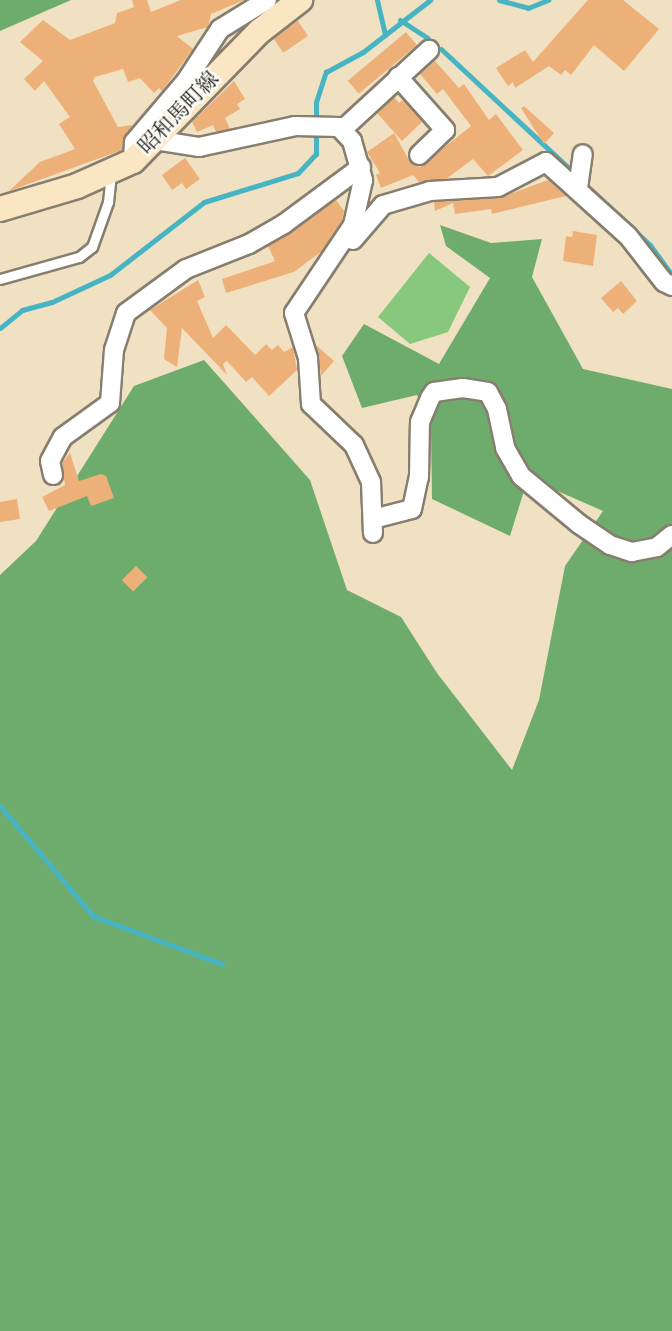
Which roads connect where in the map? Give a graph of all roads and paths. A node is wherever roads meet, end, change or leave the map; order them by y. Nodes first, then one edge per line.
1 (267, 0) edge
2 (300, 0) edge
3 (429, 50) dead end
4 (398, 78) junction
5 (343, 129) junction
6 (155, 140) junction
7 (419, 155) dead end
8 (133, 161) junction
9 (582, 162) dead end
10 (361, 167) junction
11 (111, 172) junction
12 (578, 188) junction
13 (0, 209) edge
14 (332, 258) junction
15 (0, 279) edge
16 (672, 286) edge
17 (53, 475) dead end
18 (672, 535) edge

1 - 8 street
2 - 6 main road, 昭和馬町線
3 - 4 street
4 - 5 street
4 - 7 street
5 - 6 street
5 - 10 street
6 - 8 main road, 昭和馬町線
8 - 11 main road, 昭和馬町線
9 - 12 street
10 - 14 street
10 - 17 street
11 - 13 main road, 昭和馬町線
11 - 15 lane
12 - 14 street
12 - 16 street
14 - 18 street

